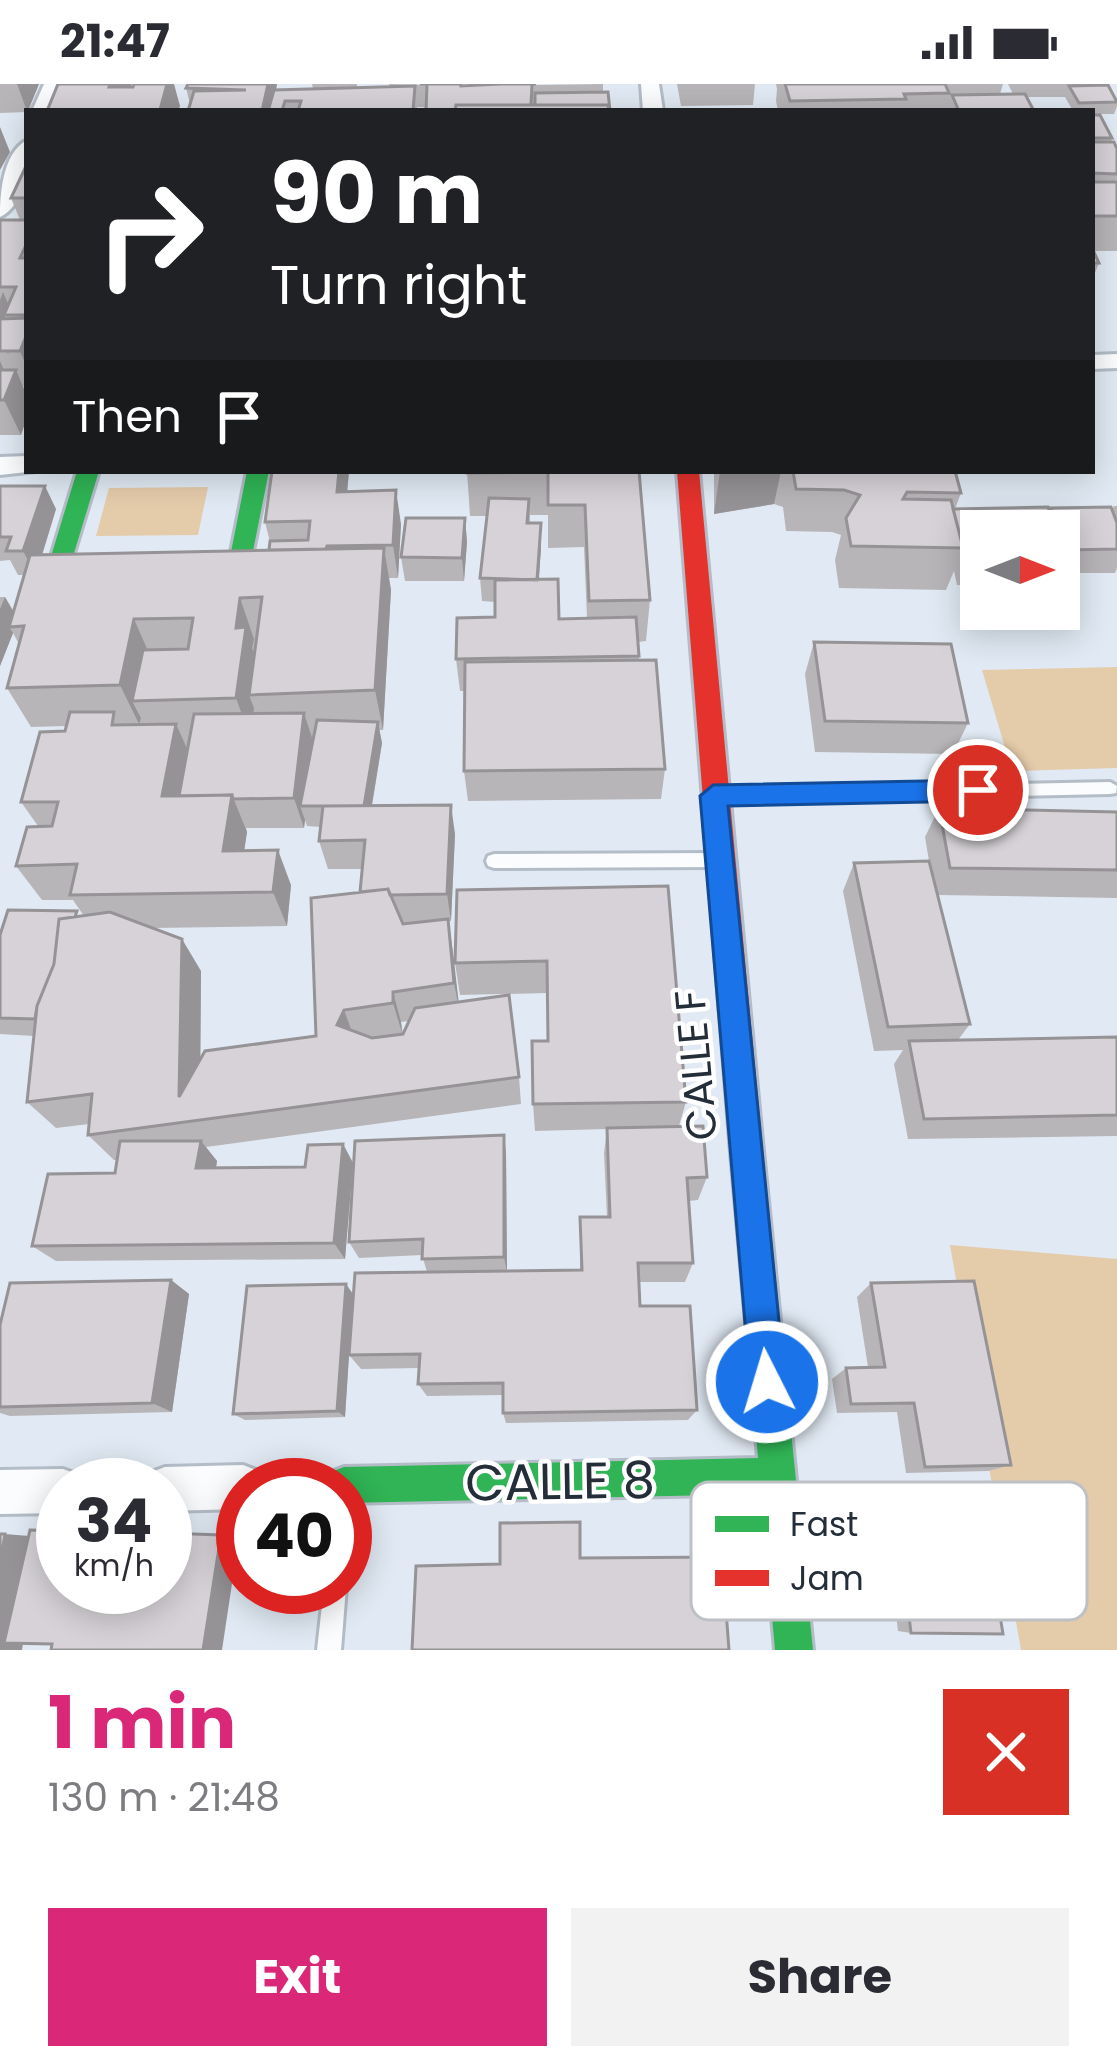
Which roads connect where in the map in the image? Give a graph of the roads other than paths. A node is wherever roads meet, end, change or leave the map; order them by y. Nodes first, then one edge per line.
1 (24, 153) edge
2 (0, 211) edge
3 (87, 474) edge
4 (257, 474) edge
5 (688, 474) edge
6 (1110, 788) dead end
7 (713, 796) junction
8 (719, 860) junction
9 (494, 862) dead end
10 (776, 1477) junction
11 (777, 1482) edge
12 (372, 1484) edge
13 (36, 1491) edge
14 (0, 1492) edge
15 (332, 1614) edge
16 (791, 1620) edge
17 (329, 1650) edge
18 (794, 1650) edge

1 - 2 street
3 - 4 street
5 - 7 street, CALLE F
6 - 7 lane
7 - 8 street, CALLE F
8 - 9 lane
8 - 10 street, CALLE F
10 - 11 street, CALLE F
10 - 12 street, CALLE 8
13 - 14 street
15 - 17 lane
16 - 18 street, CALLE F

